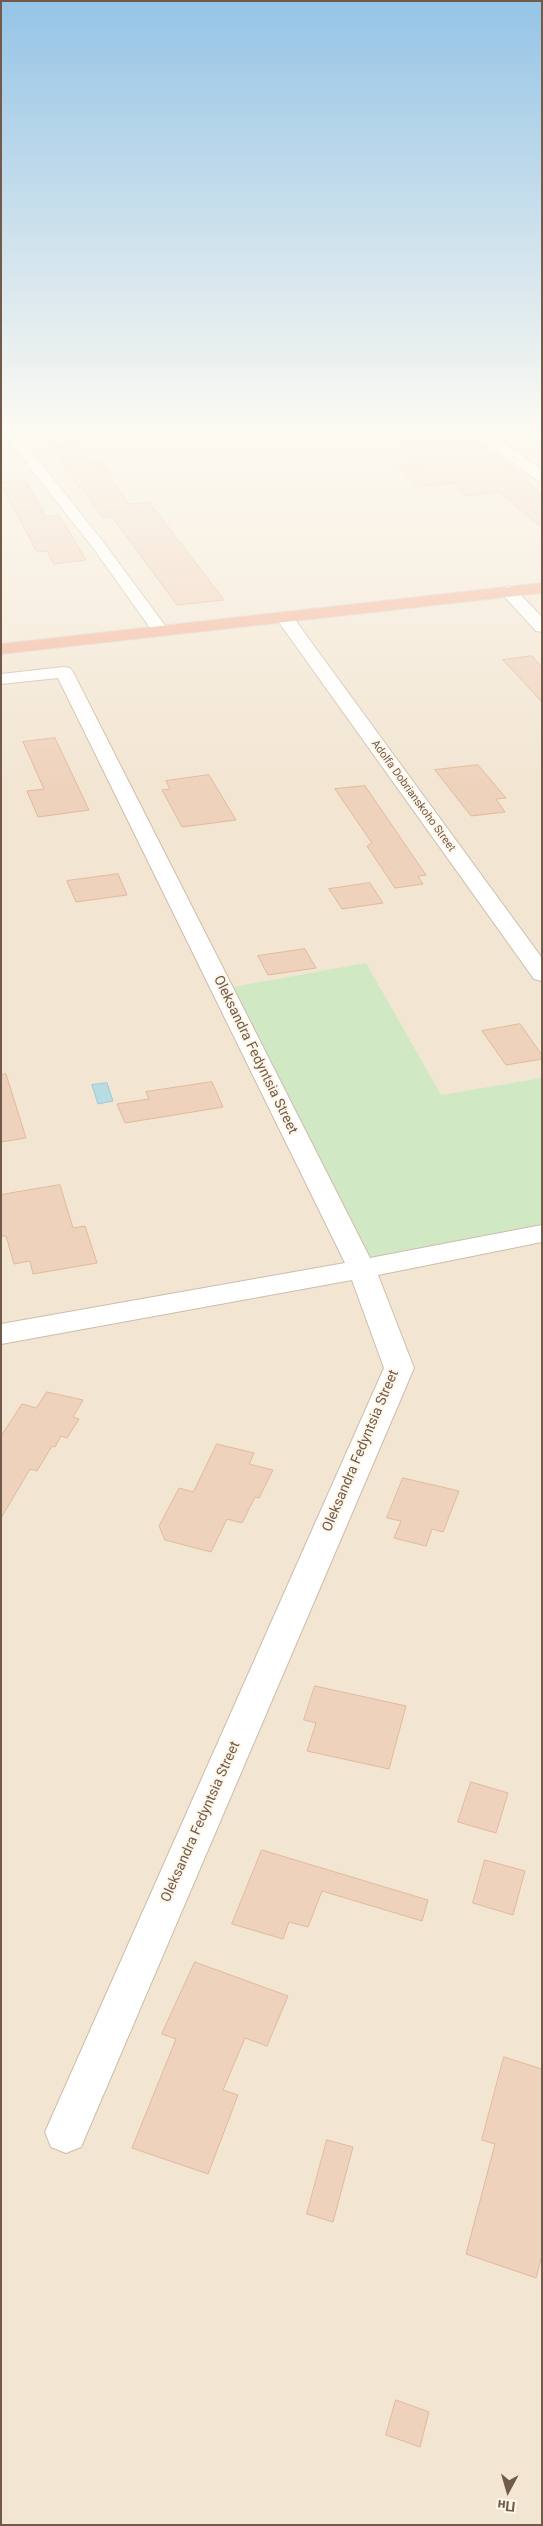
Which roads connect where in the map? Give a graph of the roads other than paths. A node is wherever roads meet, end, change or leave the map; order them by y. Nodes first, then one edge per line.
1 (102, 550) edge
2 (542, 588) edge
3 (508, 592) junction
4 (284, 617) junction
5 (542, 627) edge
6 (161, 631) junction
7 (1, 650) edge
8 (1, 679) edge
9 (542, 974) edge
10 (542, 1233) edge
11 (362, 1269) junction
12 (1, 1334) edge
13 (66, 2132) dead end

1 - 6 street
2 - 3 highway
3 - 4 highway
3 - 5 street
4 - 6 highway
4 - 9 street, Adolfa Dobrianskoho Street
6 - 7 highway
8 - 11 street, Oleksandra Fedyntsia Street
10 - 11 street
11 - 12 street
11 - 13 street, Oleksandra Fedyntsia Street

